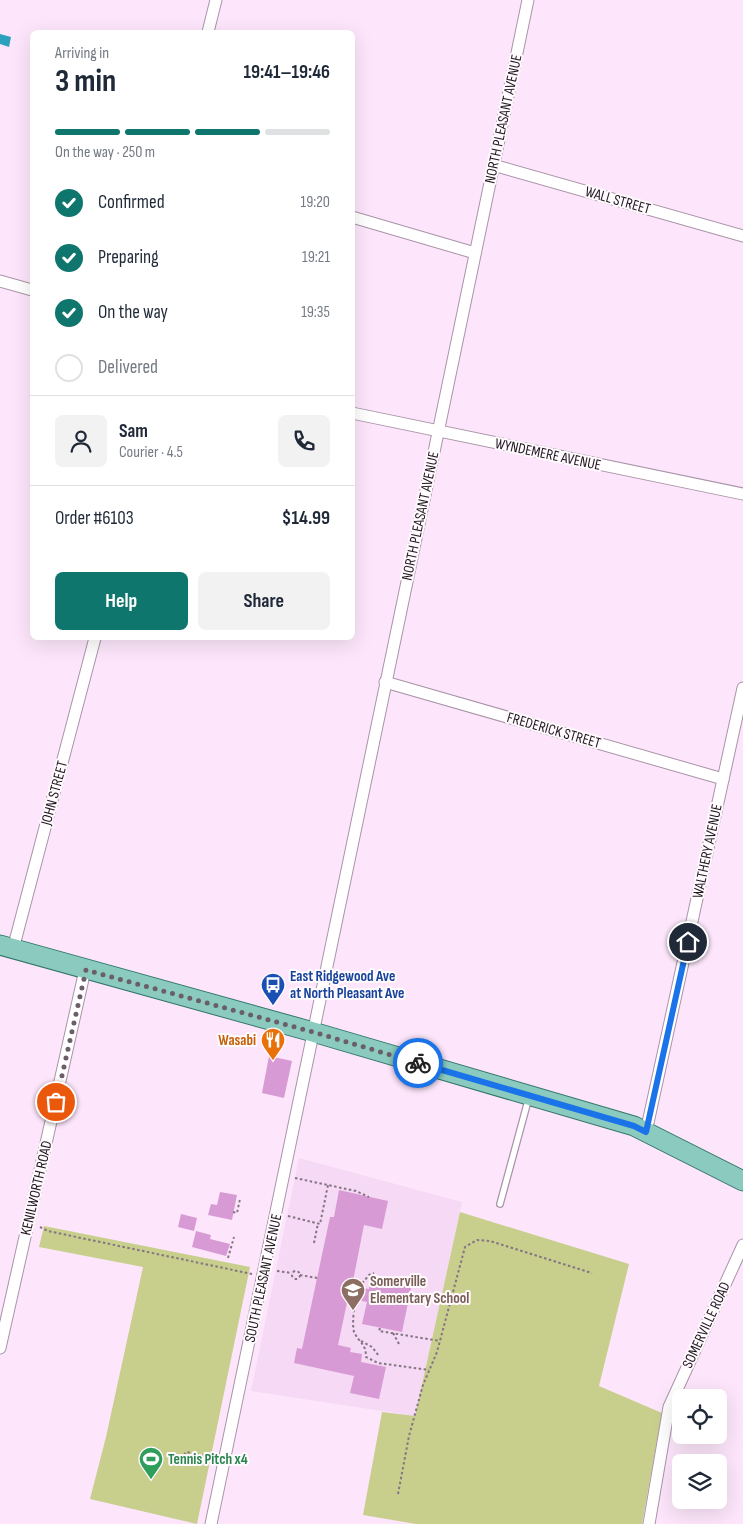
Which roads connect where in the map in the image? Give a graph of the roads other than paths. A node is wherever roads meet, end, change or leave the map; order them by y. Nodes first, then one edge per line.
1 (216, 0) edge
2 (526, 0) edge
3 (208, 30) edge
4 (494, 165) junction
5 (355, 218) edge
6 (743, 236) edge
7 (475, 253) junction
8 (0, 280) edge
9 (30, 289) edge
10 (355, 414) edge
11 (438, 431) junction
12 (743, 494) edge
13 (94, 640) edge
14 (385, 682) junction
15 (743, 688) edge
16 (723, 779) junction
17 (7, 947) edge
18 (86, 970) junction
19 (313, 1032) junction
20 (530, 1095) junction
21 (646, 1132) junction
22 (743, 1181) edge
23 (500, 1204) dead end
24 (743, 1245) edge
25 (0, 1348) edge
26 (211, 1524) edge
27 (649, 1524) edge

1 - 3 street
2 - 4 street, NORTH PLEASANT AVENUE
4 - 6 street, WALL STREET
4 - 7 street, NORTH PLEASANT AVENUE
5 - 7 street
7 - 11 street, NORTH PLEASANT AVENUE
8 - 9 street
10 - 11 street, WYNDEMERE AVENUE
11 - 12 street, WYNDEMERE AVENUE
11 - 14 street, NORTH PLEASANT AVENUE
13 - 17 street, JOHN STREET
14 - 16 street, FREDERICK STREET
14 - 19 street, NORTH PLEASANT AVENUE
15 - 16 street, WALTHERY AVENUE
16 - 21 street, WALTHERY AVENUE
17 - 18 main road
18 - 19 main road
18 - 25 street, KENILWORTH ROAD
19 - 20 main road
19 - 26 street, SOUTH PLEASANT AVENUE
20 - 21 main road
20 - 23 lane
21 - 22 main road
24 - 27 street, SOMERVILLE ROAD

